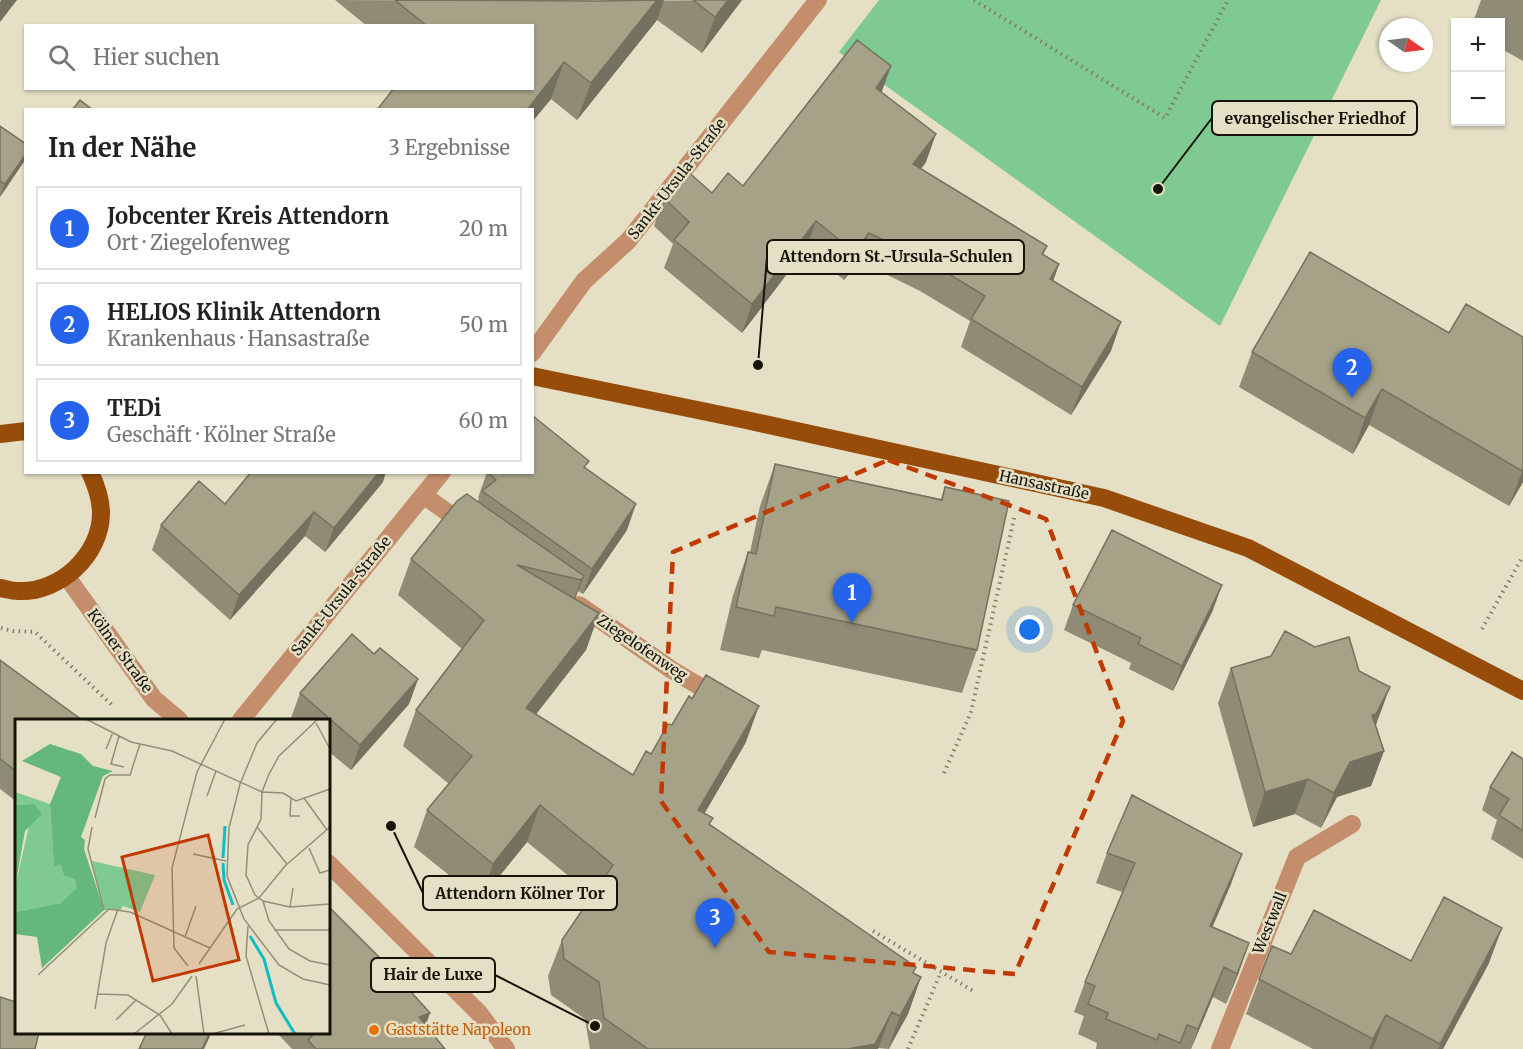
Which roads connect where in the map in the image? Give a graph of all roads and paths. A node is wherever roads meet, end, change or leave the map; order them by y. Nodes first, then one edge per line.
1 (818, 0) edge
2 (974, 0) edge
3 (1228, 0) edge
4 (534, 350) edge
5 (534, 376) edge
6 (24, 431) edge
7 (0, 434) edge
8 (91, 474) edge
9 (440, 474) edge
10 (1023, 481) junction
11 (423, 495) junction
12 (480, 536) edge
13 (1523, 556) edge
14 (67, 577) junction
15 (0, 588) edge
16 (567, 596) edge
17 (1485, 623) dead end
18 (0, 627) edge
19 (1523, 691) edge
20 (736, 708) edge
21 (119, 712) dead end
22 (178, 719) edge
23 (242, 719) edge
24 (944, 773) dead end
25 (1352, 824) dead end
26 (330, 865) edge
27 (873, 932) dead end
28 (941, 972) junction
29 (975, 992) dead end
30 (506, 1049) edge
31 (908, 1049) edge
32 (1220, 1049) edge

1 - 4 street, Sankt-Ursula-Straße
2 - 3 path
5 - 10 main road, Hansastraße
6 - 7 main road
8 - 14 main road
9 - 11 street, Sankt-Ursula-Straße
10 - 19 main road, Hansastraße
10 - 24 path
11 - 12 street
11 - 23 street, Sankt-Ursula-Straße
13 - 17 path
14 - 15 main road
14 - 22 street, Kölner Straße
16 - 20 street, Ziegelofenweg
18 - 21 path
25 - 32 street, Westwall
26 - 30 street
27 - 28 path
28 - 29 path
28 - 31 path

